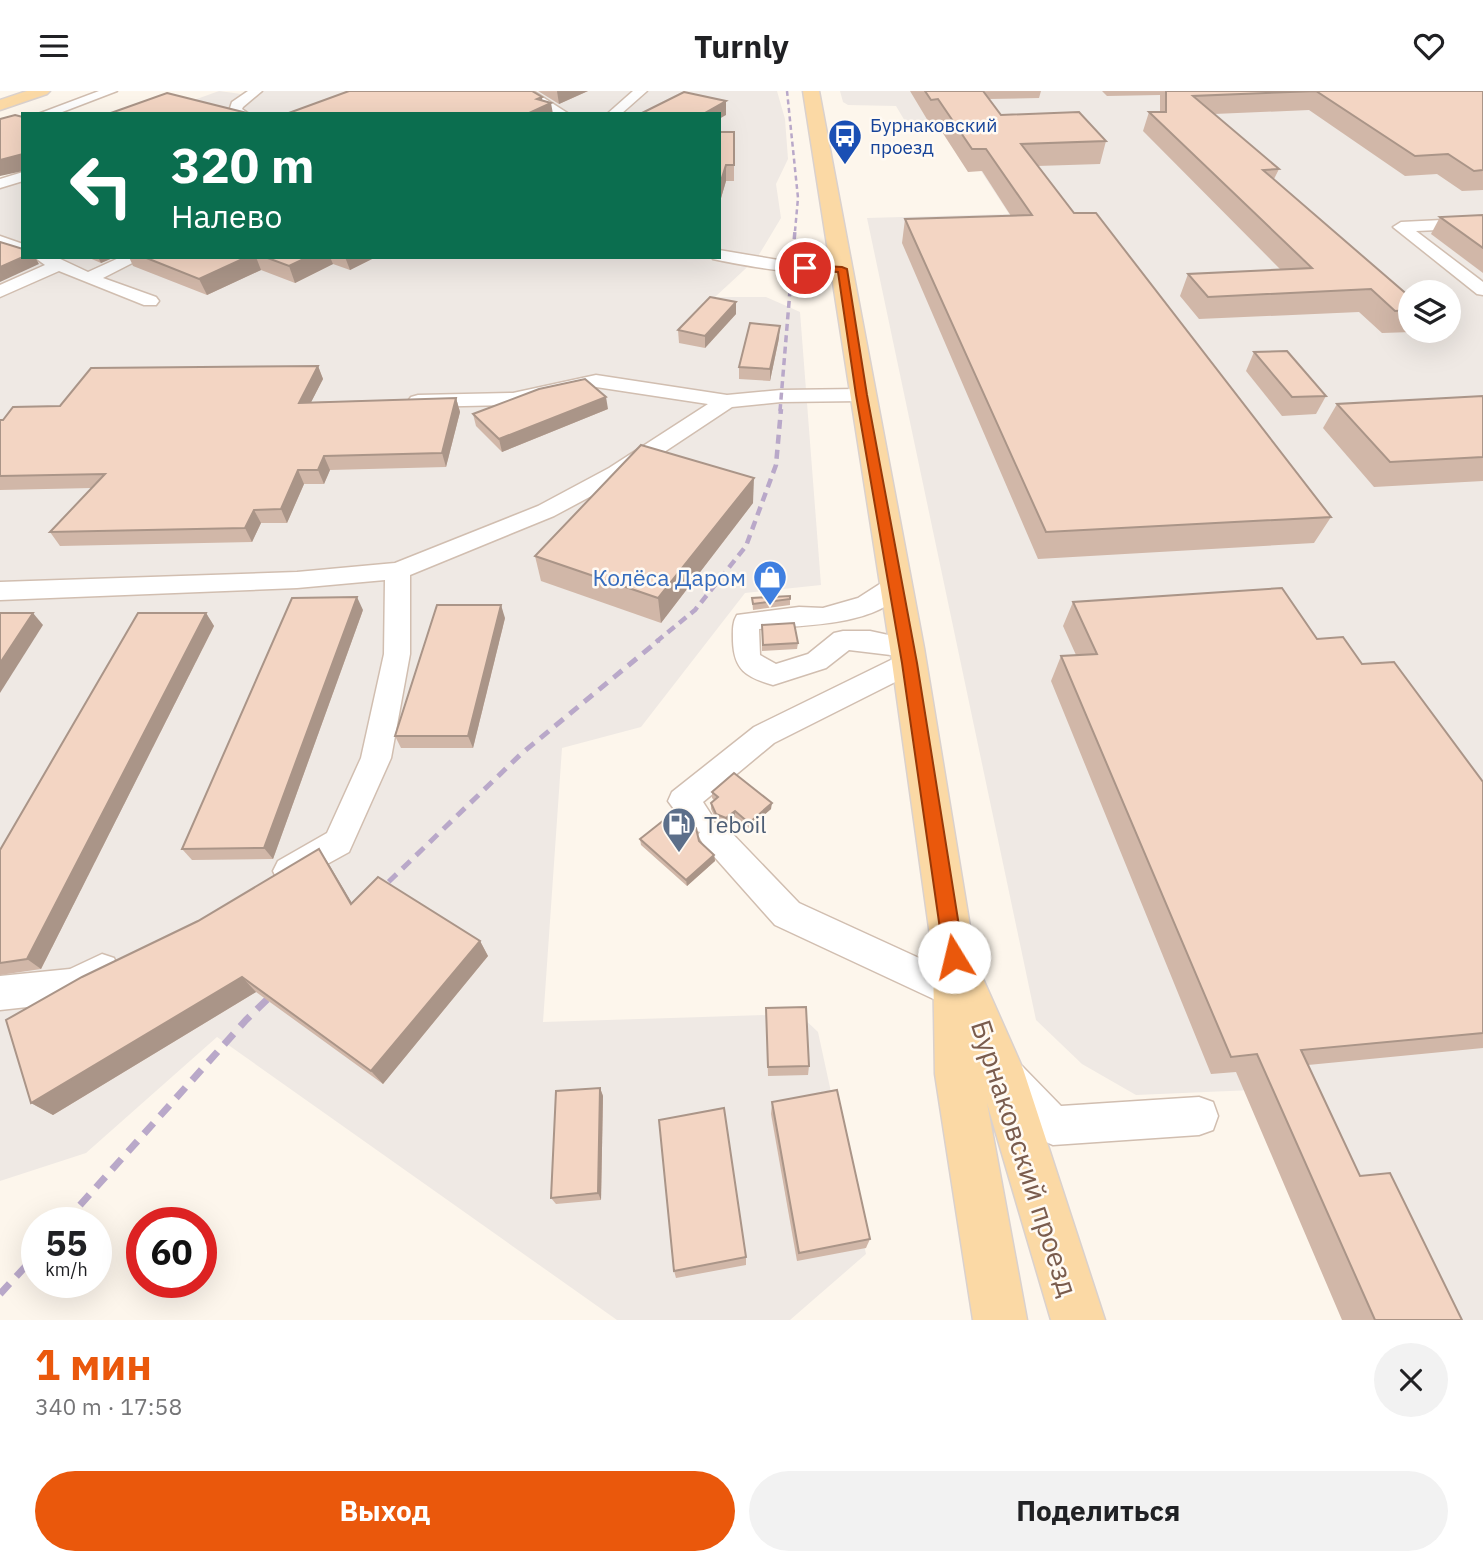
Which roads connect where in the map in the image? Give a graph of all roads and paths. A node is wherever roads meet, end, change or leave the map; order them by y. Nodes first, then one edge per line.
1 (26, 91) edge
2 (42, 91) edge
3 (256, 91) edge
4 (524, 91) edge
5 (641, 91) edge
6 (811, 91) edge
7 (112, 97) edge
8 (0, 102) edge
9 (235, 109) edge
10 (50, 112) edge
11 (560, 112) edge
12 (615, 112) edge
13 (21, 177) edge
14 (0, 184) edge
15 (21, 186) edge
16 (0, 194) edge
17 (1483, 223) edge
18 (0, 241) edge
19 (21, 249) edge
20 (721, 255) edge
21 (47, 259) edge
22 (131, 259) edge
23 (60, 264) junction
24 (842, 269) junction
25 (88, 278) junction
26 (1483, 290) edge
27 (0, 292) edge
28 (149, 301) dead end
29 (861, 395) junction
30 (403, 401) edge
31 (727, 401) junction
32 (398, 571) junction
33 (895, 586) junction
34 (0, 591) edge
35 (908, 656) junction
36 (269, 883) edge
37 (131, 957) edge
38 (954, 975) junction
39 (0, 993) edge
40 (979, 1072) junction
41 (1199, 1116) dead end
42 (1000, 1320) edge
43 (1078, 1320) edge

1 - 8 main road
2 - 8 main road
3 - 9 lane
4 - 11 lane
5 - 12 lane
6 - 24 main road, Бурнаковский проезд
7 - 10 lane
13 - 14 lane
15 - 16 lane
17 - 26 lane
18 - 19 lane
20 - 24 lane
21 - 23 lane
22 - 25 lane
23 - 25 lane
23 - 27 lane
24 - 29 main road, Бурнаковский проезд
25 - 28 lane
29 - 31 lane
29 - 33 main road, Бурнаковский проезд
30 - 31 lane
31 - 32 lane
32 - 34 lane
32 - 36 lane
33 - 35 main road, Бурнаковский проезд
33 - 35 lane
35 - 38 main road, Бурнаковский проезд
35 - 38 lane
37 - 39 lane
38 - 40 main road, Бурнаковский проезд
40 - 41 lane
40 - 42 main road, Бурнаковский проезд
40 - 43 main road, Бурнаковский проезд

